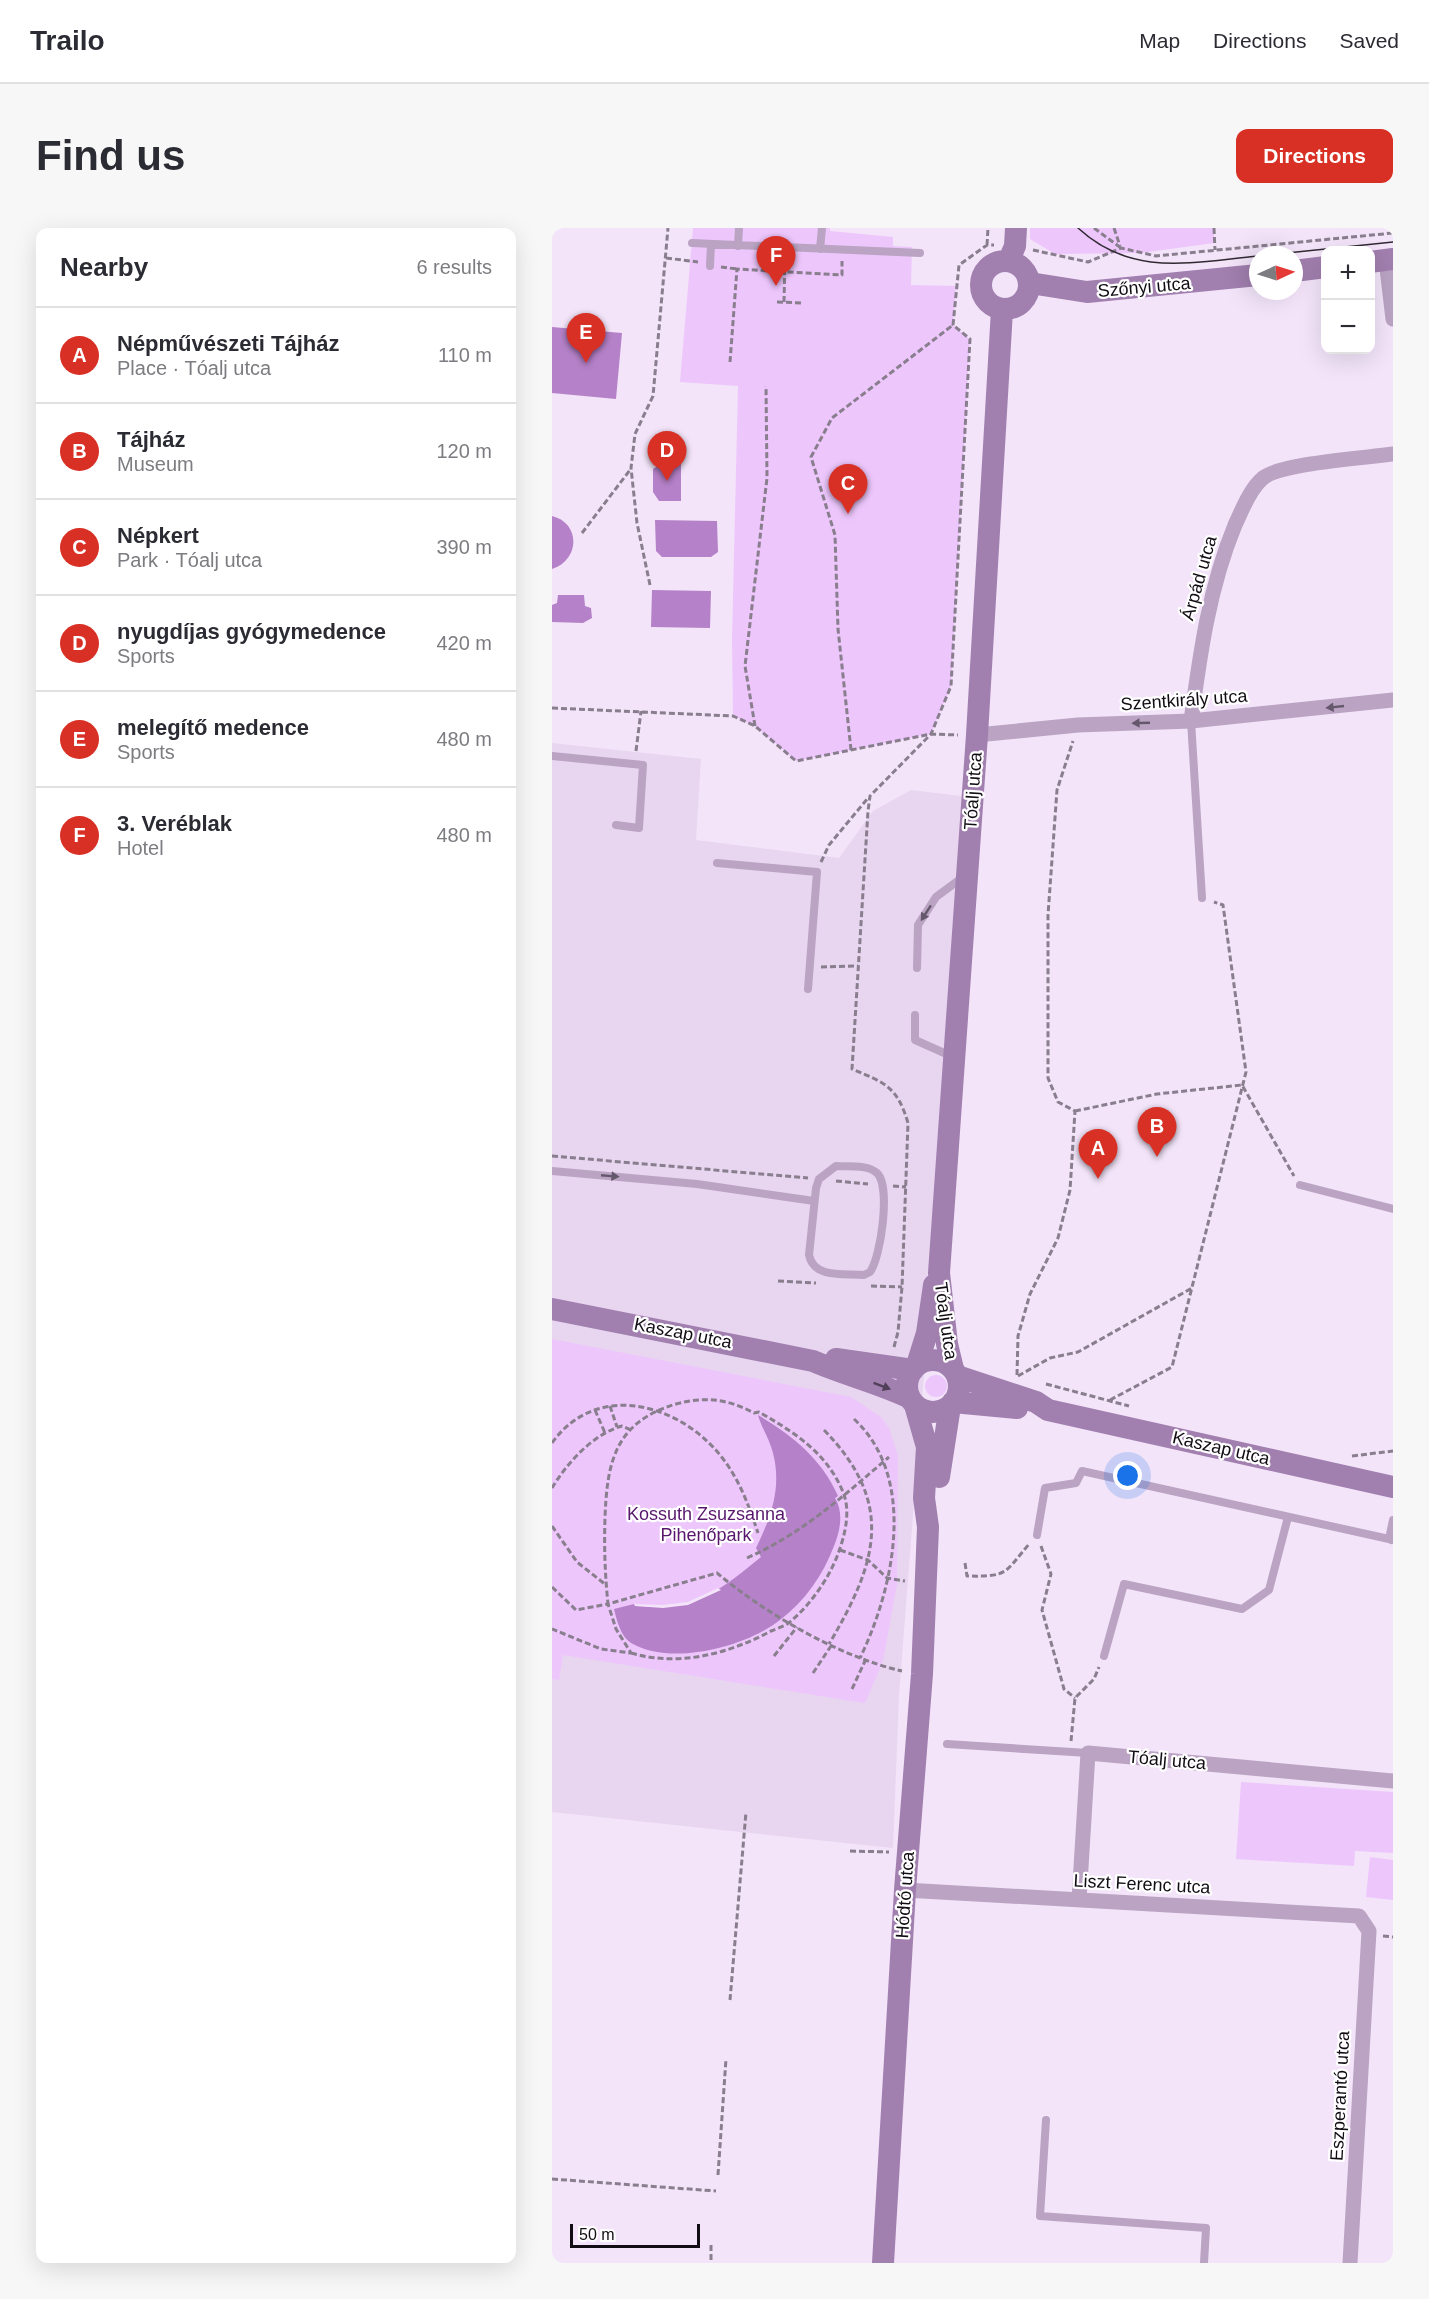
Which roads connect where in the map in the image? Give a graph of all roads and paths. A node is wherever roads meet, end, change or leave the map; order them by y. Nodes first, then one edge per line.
1 (668, 228) edge
2 (739, 228) edge
3 (822, 228) edge
4 (988, 228) edge
5 (1094, 228) edge
6 (1113, 228) edge
7 (1214, 228) edge
8 (1393, 233) edge
9 (692, 243) dead end
10 (711, 244) junction
11 (987, 245) junction
12 (1013, 245) edge
13 (738, 246) junction
14 (786, 248) junction
15 (1121, 248) junction
16 (820, 249) junction
17 (843, 250) junction
18 (1215, 250) junction
19 (920, 253) dead end
20 (665, 258) junction
21 (692, 260) dead end
22 (1383, 260) edge
23 (710, 266) dead end
24 (1321, 268) edge
25 (1303, 270) edge
26 (784, 271) junction
27 (1249, 276) edge
28 (1030, 283) junction
29 (777, 302) dead end
30 (783, 302) junction
31 (804, 303) dead end
32 (1002, 310) junction
33 (1393, 320) edge
34 (953, 325) junction
35 (730, 362) dead end
36 (766, 386) dead end
37 (1393, 454) edge
38 (631, 468) junction
39 (582, 533) dead end
40 (650, 585) dead end
41 (1393, 700) edge
42 (552, 708) edge
43 (640, 711) junction
44 (1191, 721) junction
45 (1078, 725) junction
46 (755, 726) junction
47 (932, 734) junction
48 (977, 735) junction
49 (851, 750) junction
50 (552, 756) edge
51 (634, 764) junction
52 (870, 796) junction
53 (616, 825) dead end
54 (717, 863) dead end
55 (817, 872) junction
56 (966, 874) junction
57 (1202, 898) joint
58 (858, 966) junction
59 (809, 967) junction
60 (917, 968) dead end
61 (808, 989) dead end
62 (915, 1015) dead end
63 (955, 1058) junction
64 (1242, 1085) junction
65 (1075, 1111) junction
66 (552, 1156) edge
67 (552, 1171) edge
68 (819, 1179) junction
69 (884, 1185) junction
70 (1300, 1185) joint
71 (906, 1187) junction
72 (814, 1201) junction
73 (1393, 1209) edge
74 (939, 1272) junction
75 (1192, 1288) junction
76 (552, 1309) edge
77 (927, 1333) junction
78 (813, 1361) junction
79 (915, 1367) junction
80 (955, 1372) junction
81 (1007, 1375) dead end
82 (1017, 1377) junction
83 (1028, 1380) dead end
84 (1040, 1383) dead end
85 (913, 1401) junction
86 (951, 1404) junction
87 (610, 1406) junction
88 (595, 1410) junction
89 (658, 1410) junction
90 (1048, 1410) junction
91 (854, 1419) dead end
92 (617, 1427) junction
93 (631, 1430) junction
94 (824, 1430) dead end
95 (604, 1433) junction
96 (552, 1443) edge
97 (889, 1457) dead end
98 (885, 1461) junction
99 (862, 1482) junction
100 (1393, 1487) edge
101 (552, 1488) edge
102 (844, 1497) junction
103 (1288, 1517) junction
104 (1393, 1520) edge
105 (552, 1526) edge
106 (928, 1527) junction
107 (758, 1533) dead end
108 (1037, 1535) junction
109 (1391, 1540) edge
110 (839, 1550) junction
111 (747, 1558) dead end
112 (868, 1560) junction
113 (965, 1563) dead end
114 (887, 1578) junction
115 (910, 1581) dead end
116 (606, 1585) junction
117 (552, 1587) edge
118 (608, 1605) junction
119 (790, 1623) junction
120 (797, 1627) junction
121 (552, 1629) edge
122 (830, 1645) junction
123 (631, 1653) junction
124 (774, 1656) dead end
125 (1104, 1656) joint
126 (863, 1659) junction
127 (813, 1673) dead end
128 (922, 1674) junction
129 (852, 1689) dead end
130 (1075, 1698) junction
131 (947, 1744) dead end
132 (1070, 1752) junction
133 (1088, 1753) junction
134 (1393, 1781) edge
135 (746, 1812) dead end
136 (850, 1851) dead end
137 (897, 1853) dead end
138 (905, 1890) junction
139 (1079, 1900) junction
140 (1369, 1931) joint
141 (730, 2000) dead end
142 (726, 2059) dead end
143 (1046, 2120) dead end
144 (718, 2175) dead end
145 (552, 2179) edge
146 (716, 2191) dead end
147 (711, 2245) dead end
148 (711, 2263) edge
149 (883, 2263) edge
150 (1204, 2263) edge
151 (1350, 2263) edge

1 - 20 path
2 - 13 lane
3 - 16 lane
4 - 11 path
5 - 15 path
6 - 15 path
7 - 18 path
8 - 18 path
9 - 10 lane
10 - 13 lane
10 - 23 lane
11 - 12 path
11 - 34 path
12 - 15 path
12 - 28 street
12 - 32 street
13 - 14 lane
14 - 16 lane
14 - 26 path
15 - 18 path
16 - 17 lane
17 - 19 lane
17 - 26 path
20 - 21 path
20 - 38 path
22 - 33 street
24 - 25 street
26 - 30 path
26 - 35 path
27 - 28 street, Szőnyi utca
28 - 32 street
29 - 30 path
30 - 31 path
32 - 48 street, Tóalj utca
34 - 47 path
34 - 49 path
36 - 46 path
37 - 44 street, Árpád utca
38 - 39 path
38 - 40 path
41 -> 44 street, Szentkirály utca
42 - 43 path
43 - 46 path
43 - 51 path
44 -> 45 street, Szentkirály utca
44 - 57 lane
45 - 48 street, Szentkirály utca
45 - 65 path
46 - 49 path
47 - 48 path
47 - 49 path
47 - 52 path
48 - 56 street, Tóalj utca
50 - 51 lane
51 - 53 lane
52 - 55 path
52 - 58 path
54 - 55 lane
55 - 59 lane
56 -> 60 lane
56 - 63 street, Tóalj utca
57 - 64 path
58 - 59 path
58 - 71 path
59 - 61 lane
62 - 63 lane
63 - 74 street, Tóalj utca
64 - 65 path
64 - 70 path
64 - 75 path
65 - 82 path
66 - 68 path
67 -> 72 lane
68 - 69 path
68 - 69 lane
68 - 72 lane
69 - 71 path
69 - 72 lane
70 - 73 lane
71 - 77 path
74 - 77 street, Tóalj utca
74 - 80 street, Tóalj utca
75 - 82 path
75 - 84 path
76 - 78 street, Kaszap utca
77 - 79 street, Tóalj utca
78 - 79 street, Kaszap utca
78 -> 85 street, Kaszap utca
79 - 80 street
79 - 85 street
80 - 86 street
80 - 90 street, Kaszap utca
81 - 82 path
82 - 83 path
85 - 86 street
85 - 106 street, Hódtó utca
86 - 90 street, Kaszap utca
86 - 106 street, Hódtó utca
87 - 88 path
87 - 89 path
87 - 92 path
88 - 95 path
88 - 96 path
89 - 93 path
89 - 102 path
89 - 107 path
90 - 100 street, Kaszap utca
91 - 98 path
92 - 93 path
92 - 95 path
93 - 116 path
94 - 99 path
95 - 101 path
97 - 98 path
98 - 99 path
98 - 114 path
99 - 102 path
99 - 112 path
102 - 110 path
102 - 111 path
103 - 108 lane
103 - 109 lane
103 - 125 lane
104 - 109 lane
105 - 116 path
106 - 128 street, Hódtó utca
108 - 113 path
108 - 130 path
110 - 112 path
110 - 119 path
112 - 114 path
112 - 122 path
114 - 115 path
114 - 126 path
116 - 118 path
117 - 118 path
118 - 119 path
118 - 123 path
119 - 120 path
119 - 123 path
120 - 122 path
120 - 124 path
121 - 123 path
122 - 126 path
122 - 127 path
125 - 130 path
126 - 128 path
126 - 129 path
128 - 138 street, Hódtó utca
130 - 132 path
131 - 132 lane
132 - 133 lane
133 - 134 street, Tóalj utca
133 - 139 street
135 - 141 path
136 - 137 path
138 - 139 street, Liszt Ferenc utca
138 - 149 street, Hódtó utca
139 - 140 street, Liszt Ferenc utca
140 - 151 street, Eszperantó utca
142 - 144 path
143 - 150 lane
145 - 146 path
147 - 148 path

